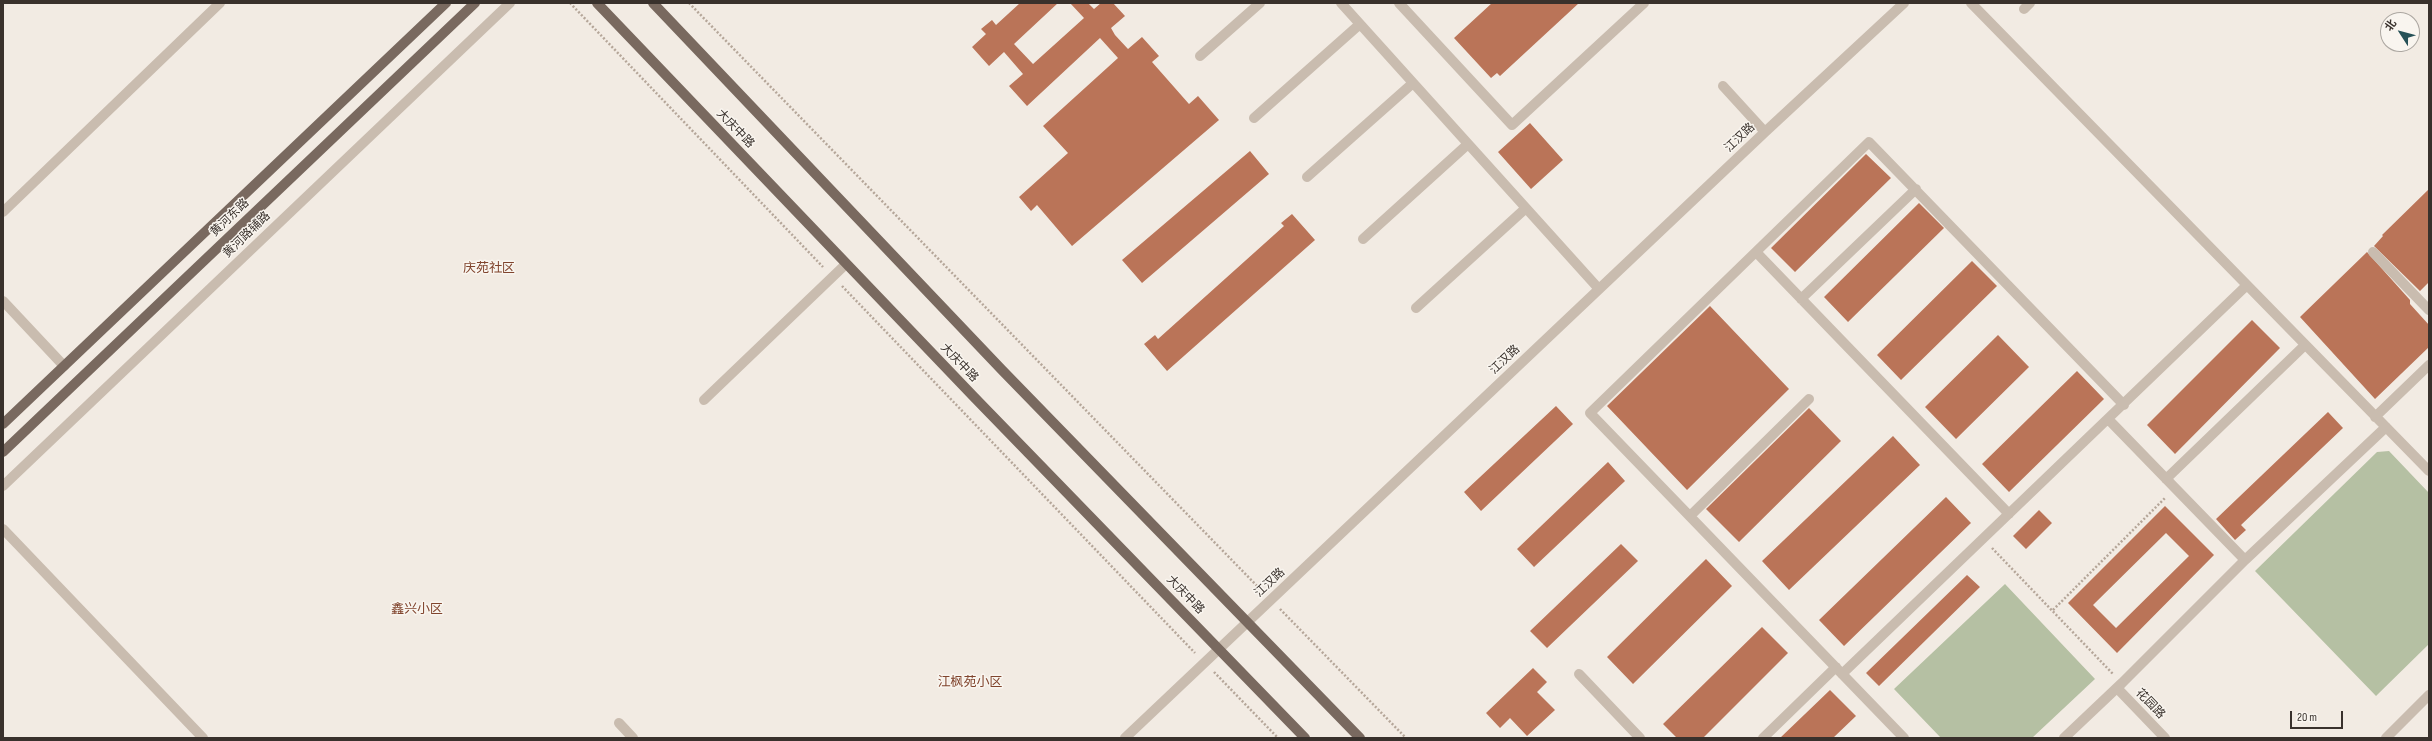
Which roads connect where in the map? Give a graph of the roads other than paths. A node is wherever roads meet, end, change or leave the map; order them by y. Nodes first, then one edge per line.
1 (220, 3) edge
2 (446, 3) edge
3 (475, 3) edge
4 (510, 3) edge
5 (597, 3) edge
6 (652, 3) edge
7 (1260, 3) edge
8 (1341, 3) edge
9 (1399, 3) edge
10 (1644, 3) edge
11 (1904, 3) edge
12 (1971, 3) edge
13 (1360, 24) junction
14 (1200, 56) dead end
15 (1413, 83) junction
16 (1723, 86) dead end
17 (1254, 118) dead end
18 (1765, 132) junction
19 (1468, 144) junction
20 (1307, 177) dead end
21 (1916, 190) junction
22 (1526, 208) junction
23 (3, 212) edge
24 (1363, 239) dead end
25 (1756, 252) junction
26 (2373, 252) dead end
27 (846, 264) junction
28 (2246, 286) junction
29 (1599, 289) junction
30 (1801, 299) junction
31 (3, 302) edge
32 (1416, 308) dead end
33 (2429, 310) edge
34 (2305, 346) junction
35 (2429, 365) edge
36 (64, 366) junction
37 (1809, 399) dead end
38 (704, 400) dead end
39 (2124, 405) junction
40 (2375, 417) junction
41 (2108, 419) junction
42 (3, 424) edge
43 (2386, 427) junction
44 (3, 452) edge
45 (2429, 470) edge
46 (2166, 479) junction
47 (3, 486) edge
48 (2009, 514) junction
49 (1690, 516) junction
50 (3, 529) edge
51 (2245, 560) junction
52 (1247, 622) junction
53 (1219, 649) junction
54 (1839, 671) junction
55 (1579, 674) dead end
56 (2119, 686) junction
57 (2429, 695) edge
58 (619, 723) dead end
59 (203, 738) edge
60 (633, 738) edge
61 (1125, 738) edge
62 (1305, 738) edge
63 (1360, 738) edge
64 (1640, 738) edge
65 (1763, 738) edge
66 (1904, 738) edge
67 (2064, 738) edge
68 (2165, 738) edge
69 (2386, 738) edge

1 - 23 street
2 - 36 main road, 黄河东路
3 - 44 main road, 黄河东路
4 - 47 street, 黄河路辅路
5 - 27 main road, 大庆中路
6 - 52 main road
7 - 14 street
8 - 13 street
9 - 10 street
11 - 18 street, 江汉路
12 - 28 street
13 - 15 street
13 - 17 street
15 - 19 street
15 - 20 street
16 - 18 street
18 - 29 street, 江汉路
19 - 22 street
19 - 24 street
21 - 25 street
21 - 30 street
21 - 39 street
22 - 29 street
22 - 32 street
25 - 30 street
25 - 49 street
26 - 33 street
27 - 38 street
27 - 53 main road, 大庆中路
28 - 34 street
28 - 39 street
29 - 52 street, 江汉路
30 - 48 street
31 - 36 street
34 - 40 street
34 - 46 street
35 - 40 street
36 - 42 main road, 黄河东路
37 - 49 street
39 - 41 street
40 - 43 street
41 - 46 street
41 - 48 street
43 - 45 street
43 - 51 street
46 - 51 street
48 - 54 street
49 - 54 street
50 - 59 street
51 - 56 street
52 - 53 street, 江汉路
52 - 63 main road
53 - 61 street, 江汉路
53 - 62 main road, 大庆中路
54 - 65 street
54 - 66 street
55 - 64 street
56 - 67 street
56 - 68 street, 花园路
57 - 69 street
58 - 60 street

